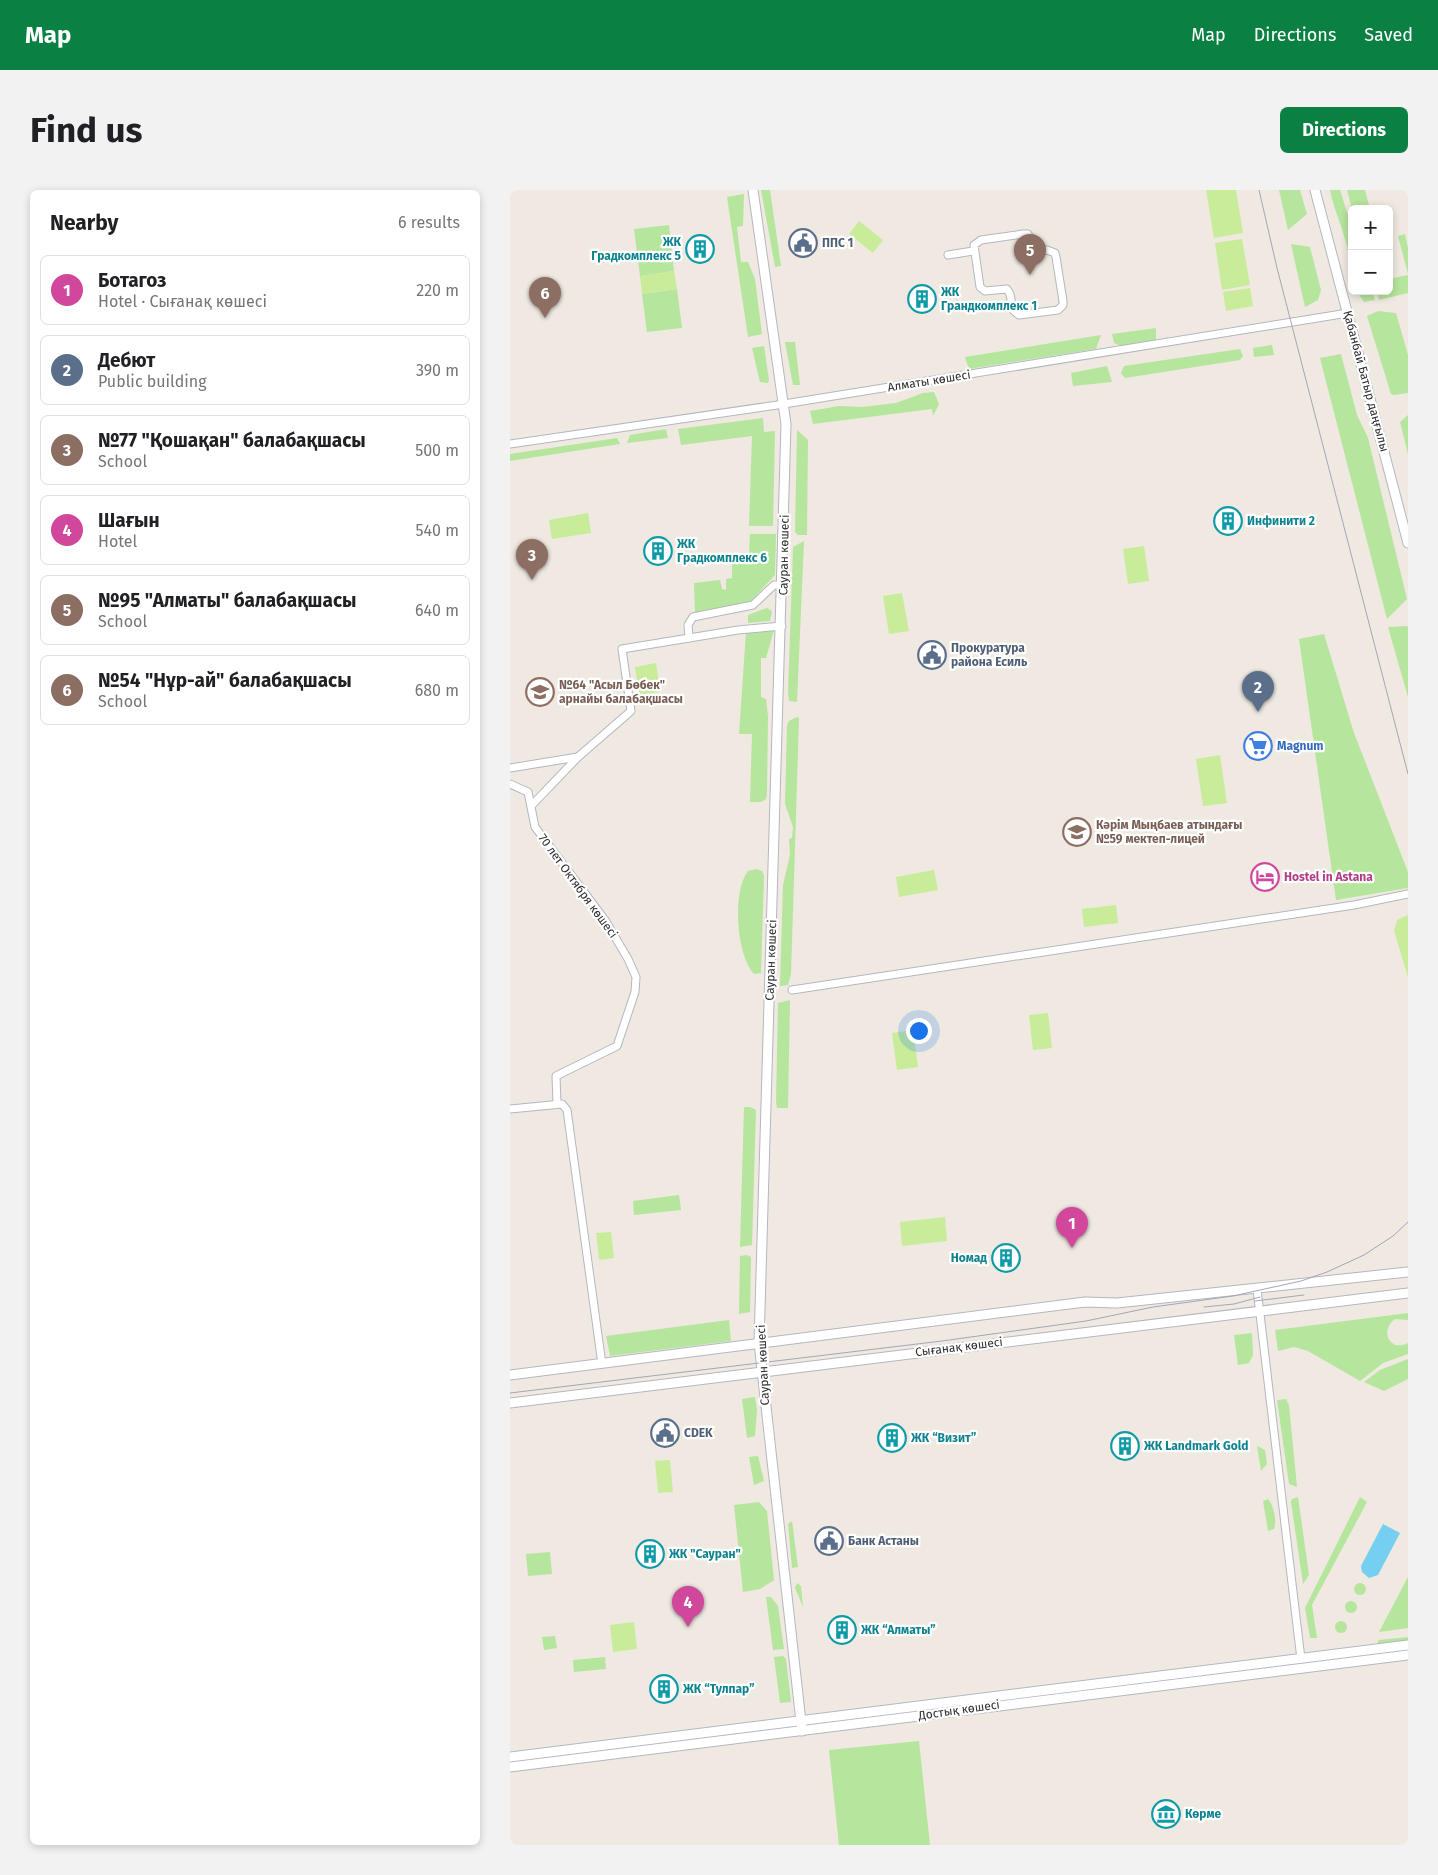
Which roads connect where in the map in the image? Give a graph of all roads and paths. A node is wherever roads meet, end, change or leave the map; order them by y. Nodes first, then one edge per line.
1 (753, 190) edge
2 (1316, 190) edge
3 (973, 251) junction
4 (948, 256) dead end
5 (1348, 313) junction
6 (784, 404) junction
7 (510, 444) edge
8 (1407, 537) edge
9 (783, 585) junction
10 (782, 626) junction
11 (689, 638) junction
12 (578, 757) junction
13 (510, 768) edge
14 (510, 784) edge
15 (532, 805) junction
16 (1408, 894) edge
17 (792, 990) dead end
18 (557, 1104) junction
19 (510, 1109) edge
20 (1408, 1272) edge
21 (1257, 1289) junction
22 (1408, 1293) edge
23 (1259, 1311) junction
24 (759, 1343) junction
25 (602, 1364) junction
26 (761, 1371) junction
27 (510, 1375) edge
28 (510, 1403) edge
29 (1408, 1645) edge
30 (1408, 1655) edge
31 (1301, 1658) junction
32 (802, 1720) junction
33 (802, 1731) junction
34 (510, 1756) edge
35 (510, 1767) edge

1 - 6 street, Сауран көшесі
2 - 5 street, Қабанбай Батыр даңғылы
3 - 3 street
3 - 4 street
5 - 6 street, Алматы көшесі
5 - 8 street, Қабанбай Батыр даңғылы
6 - 7 street, Алматы көшесі
6 - 9 street, Сауран көшесі
9 - 10 street, Сауран көшесі
9 - 11 street
10 - 11 street
10 - 24 street, Сауран көшесі
11 - 12 street
12 - 13 street
12 - 15 street
14 - 15 street, 70 лет Октября көшесі
15 - 18 street, 70 лет Октября көшесі
16 - 17 street
18 - 19 street
18 - 25 street
20 - 21 street
21 - 23 street
21 - 24 street
22 - 23 street, Сығанақ көшесі
23 - 26 street, Сығанақ көшесі
23 - 31 street
24 - 25 street
24 - 26 street, Сауран көшесі
25 - 27 street
26 - 28 street, Сығанақ көшесі
26 - 32 street, Сауран көшесі
29 - 31 street, Достық көшесі
30 - 33 street, Достық көшесі
31 - 32 street, Достық көшесі
32 - 33 street, Сауран көшесі
32 - 34 street, Достық көшесі
33 - 35 street, Достық көшесі

